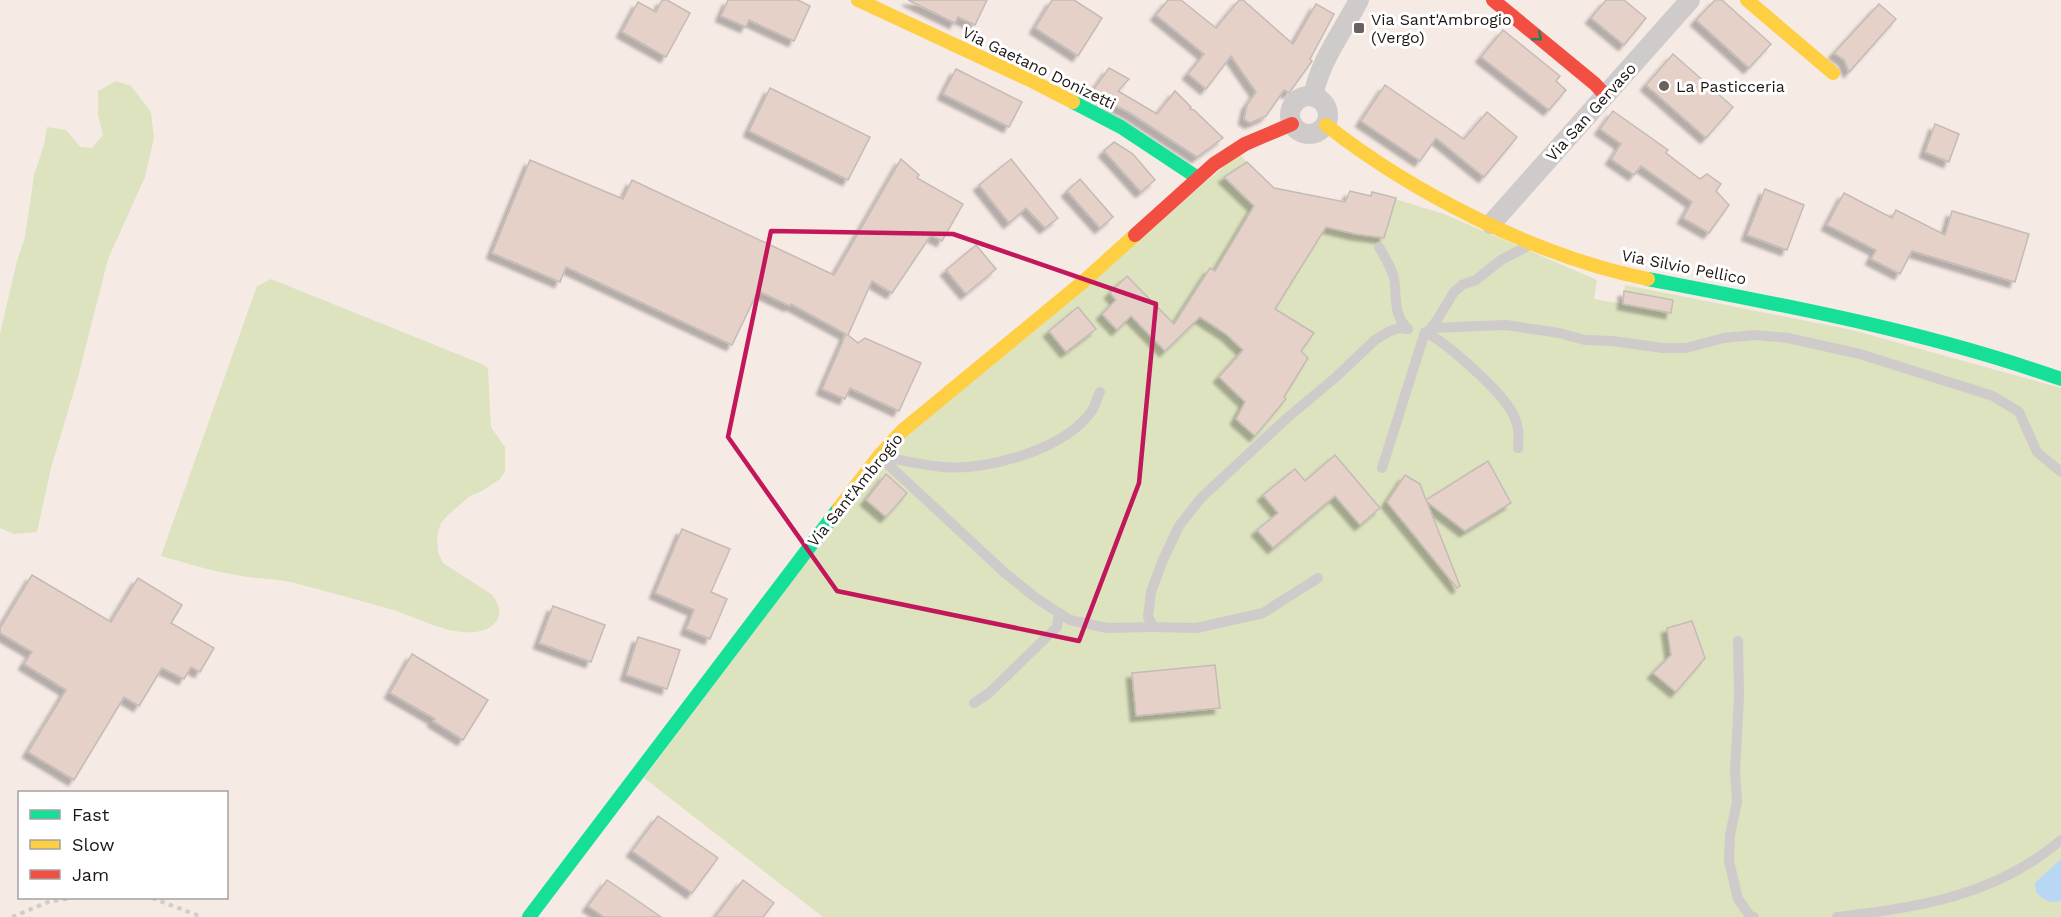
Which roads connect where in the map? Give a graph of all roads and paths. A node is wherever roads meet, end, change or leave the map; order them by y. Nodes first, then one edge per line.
1 (858, 0) edge
2 (1359, 0) edge
3 (1492, 0) edge
4 (1690, 0) edge
5 (1747, 0) edge
6 (1833, 73) dead end
7 (1606, 96) junction
8 (1313, 97) junction
9 (1292, 124) junction
10 (1326, 125) junction
11 (1198, 178) junction
12 (1491, 224) junction
13 (1379, 247) dead end
14 (1526, 247) dead end
15 (1408, 329) junction
16 (1428, 330) junction
17 (2061, 379) edge
18 (1100, 392) dead end
19 (1518, 448) dead end
20 (879, 456) junction
21 (1382, 468) dead end
22 (2061, 472) edge
23 (1318, 578) dead end
24 (1059, 613) junction
25 (1154, 627) junction
26 (1738, 641) dead end
27 (974, 704) dead end
28 (2061, 840) edge
29 (61, 899) edge
30 (157, 899) edge
31 (534, 915) edge
32 (12, 917) edge
33 (202, 917) edge
34 (1754, 917) edge
35 (1837, 917) edge

1 - 11 street, Via Gaetano Donizetti
2 - 8 street
3 -> 7 street
4 - 7 street, Via San Gervaso
5 - 6 street
7 - 12 street, Via San Gervaso
8 - 9 street
8 - 10 street
9 - 10 street
9 - 11 street, Via Sant'Ambrogio
10 - 12 street, Via Silvio Pellico
11 - 20 street, Via Sant'Ambrogio
12 - 17 street, Via Silvio Pellico
13 - 15 lane
14 - 16 lane
15 - 16 lane
15 - 25 lane
16 - 19 lane
16 - 21 lane
16 - 22 lane
18 - 20 lane
20 - 24 lane
20 - 31 street, Via Sant'Ambrogio
23 - 25 lane
24 - 25 lane
24 - 27 lane
26 - 34 lane
28 - 35 lane
29 - 32 path
30 - 33 path

